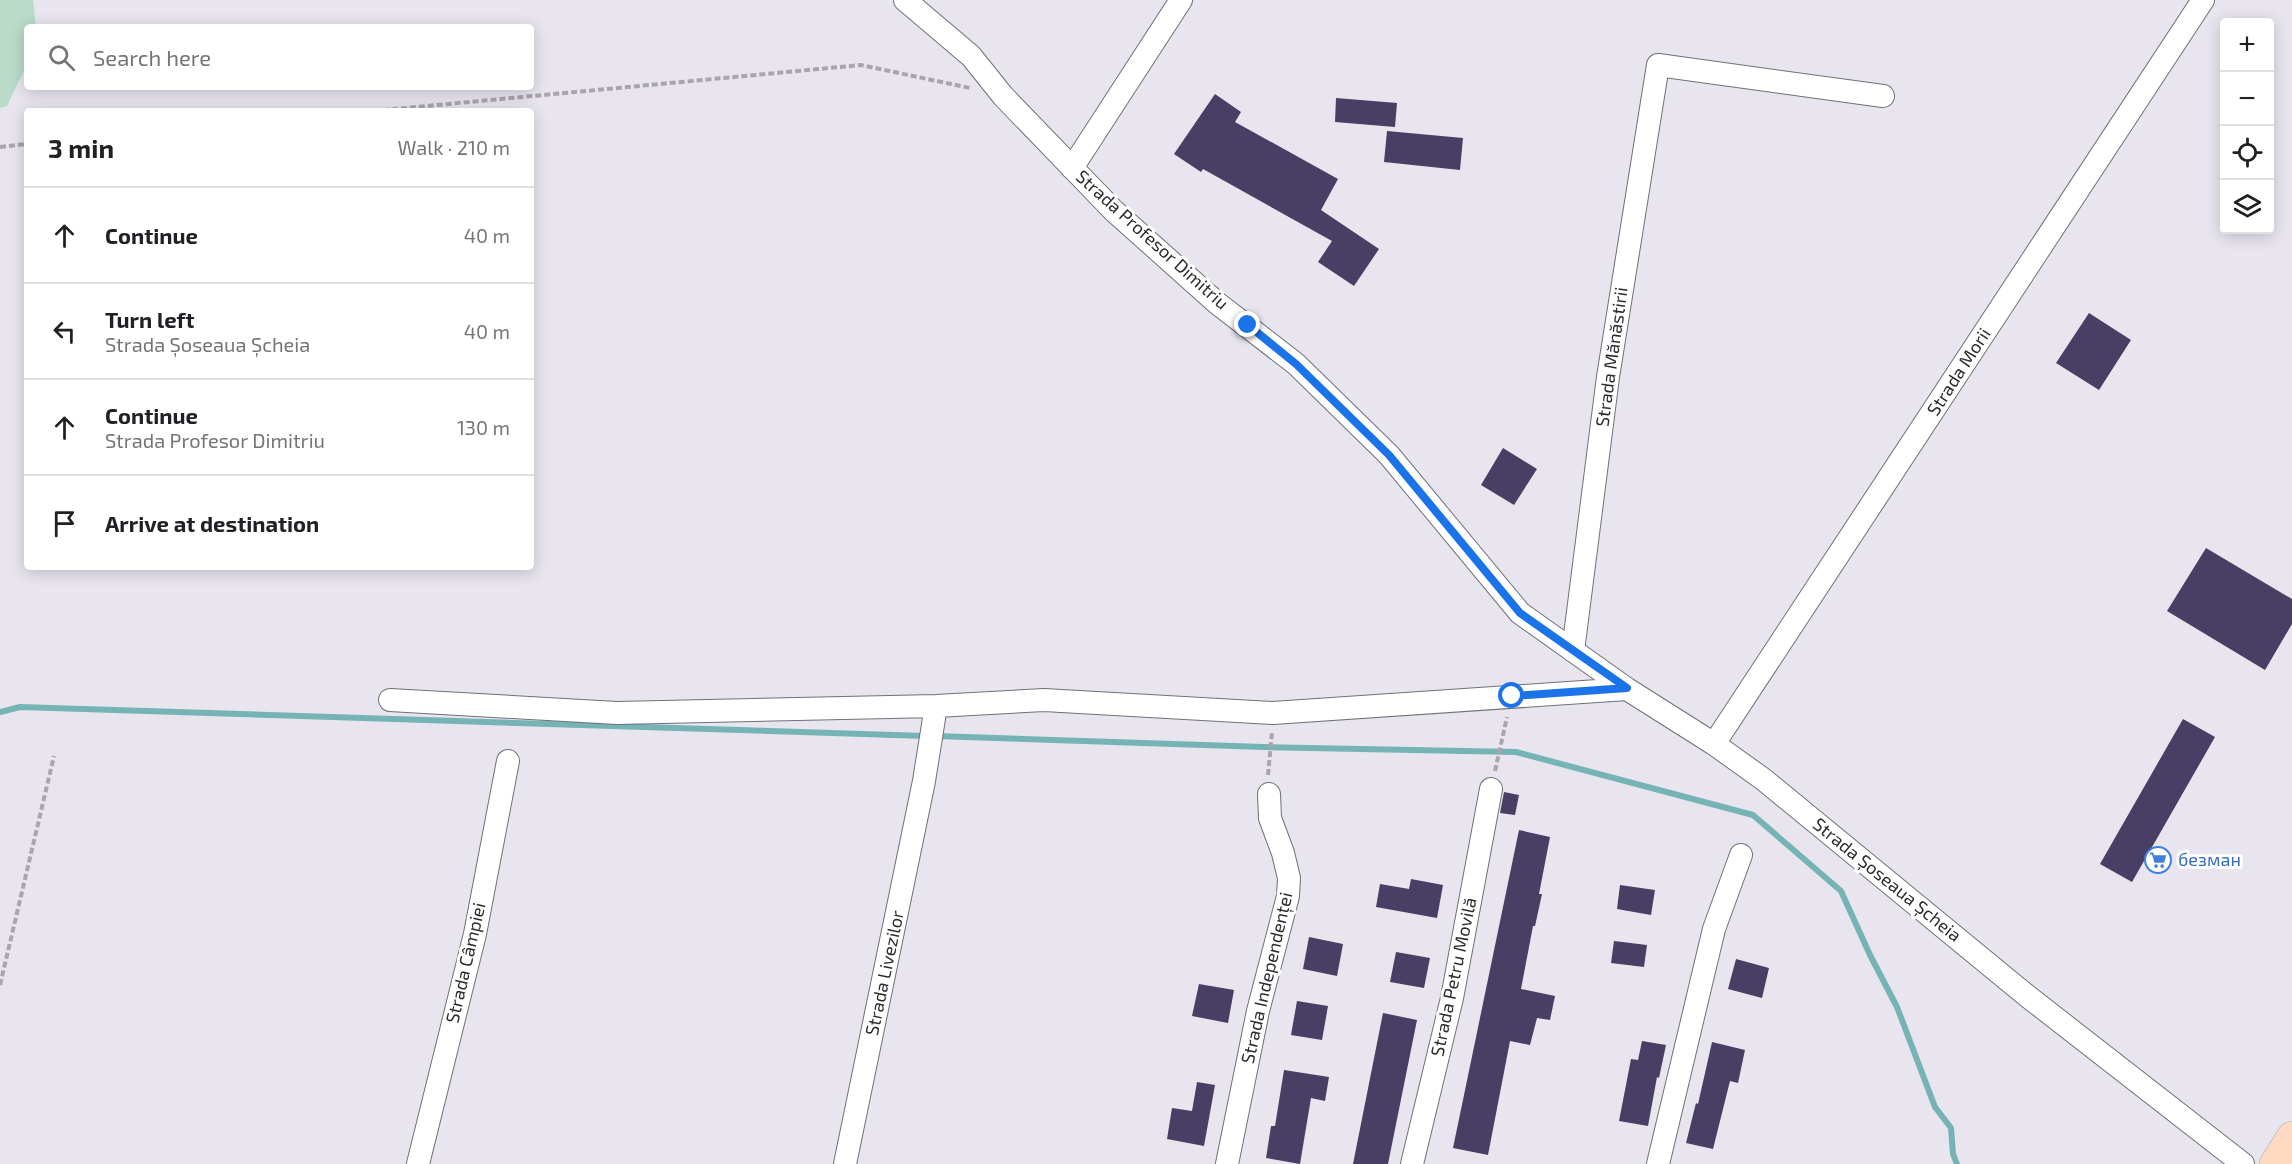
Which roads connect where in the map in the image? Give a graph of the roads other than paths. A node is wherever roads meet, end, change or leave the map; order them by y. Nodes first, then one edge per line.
1 (905, 0) edge
2 (1181, 0) edge
3 (2203, 0) edge
4 (1883, 96) dead end
5 (1072, 168) junction
6 (1520, 613) joint
7 (1573, 651) junction
8 (1627, 688) junction
9 (390, 700) dead end
10 (935, 714) junction
11 (1714, 744) junction
12 (508, 761) dead end
13 (1491, 789) dead end
14 (1269, 794) dead end
15 (1741, 855) dead end
16 (2292, 1137) edge
17 (418, 1164) edge
18 (845, 1164) edge
19 (1227, 1164) edge
20 (1412, 1164) edge
21 (1658, 1164) edge
22 (2243, 1164) edge
23 (2275, 1164) edge

1 - 5 street, Strada Profesor Dimitriu
2 - 5 street
3 - 11 street, Strada Morii
4 - 7 street, Strada Mănăstirii
5 - 6 street, Strada Profesor Dimitriu
6 - 7 street, Strada Șoseaua Șcheia
7 - 8 street, Strada Șoseaua Șcheia
8 - 10 street
8 - 11 street, Strada Șoseaua Șcheia
9 - 10 street
10 - 18 street, Strada Livezilor
11 - 22 street, Strada Șoseaua Șcheia
12 - 17 street, Strada Câmpiei
13 - 20 street, Strada Petru Movilă
14 - 19 street, Strada Independenței
15 - 21 street
16 - 23 main road

